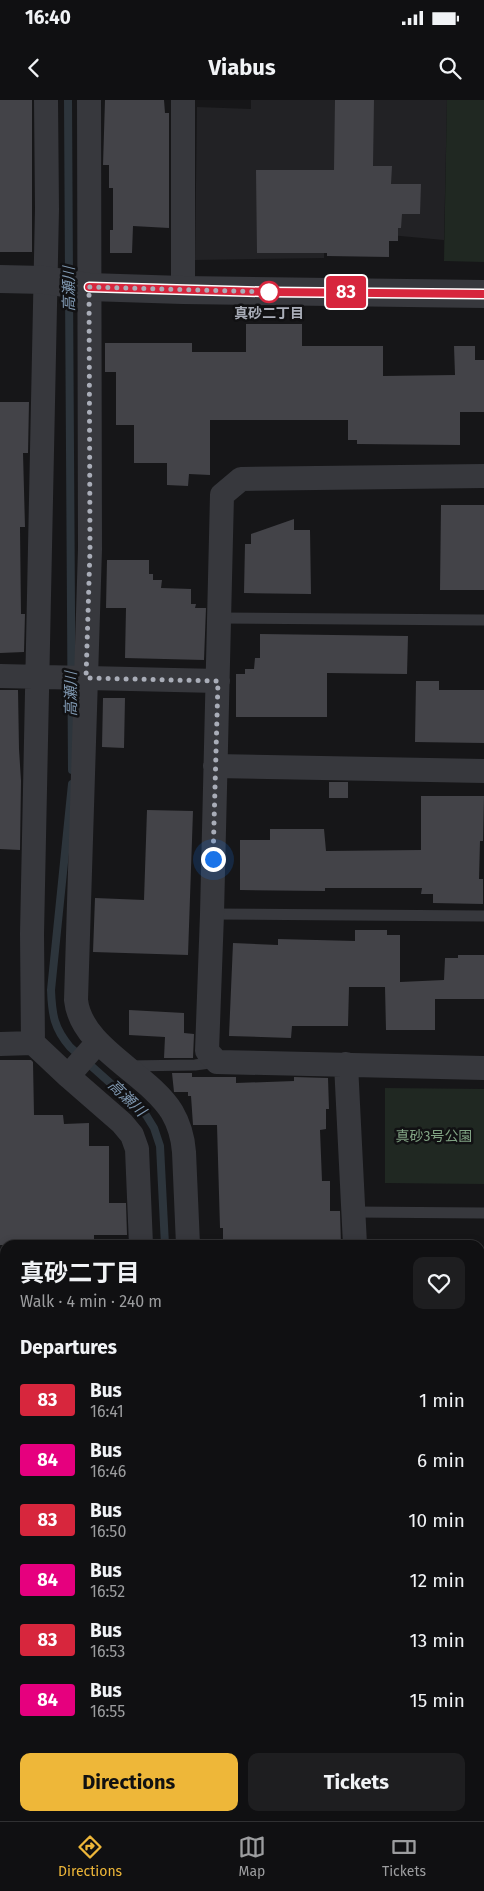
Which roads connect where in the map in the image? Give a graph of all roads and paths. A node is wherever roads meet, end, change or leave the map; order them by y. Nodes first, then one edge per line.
1 (46, 100) edge
2 (89, 100) edge
3 (183, 100) edge
4 (0, 279) edge
5 (45, 280) junction
6 (89, 287) junction
7 (183, 290) junction
8 (484, 294) edge
9 (484, 476) edge
10 (220, 618) junction
11 (484, 620) edge
12 (0, 676) edge
13 (42, 676) junction
14 (83, 677) junction
15 (218, 681) junction
16 (215, 766) junction
17 (484, 771) edge
18 (212, 914) junction
19 (484, 916) edge
20 (33, 1043) junction
21 (0, 1044) edge
22 (96, 1045) junction
23 (216, 1062) junction
24 (346, 1064) junction
25 (126, 1066) junction
26 (484, 1068) edge
27 (70, 1074) junction
28 (354, 1212) junction
29 (484, 1213) edge
30 (141, 1240) edge
31 (188, 1240) edge
32 (355, 1240) edge

1 - 5 street
2 - 6 street
3 - 7 street
4 - 5 street
5 - 6 street
5 - 13 street
6 - 7 street
6 - 14 street
7 - 8 street
9 - 10 street
10 - 11 lane
10 - 15 street
12 - 13 street
13 - 14 street
13 - 20 street
14 - 15 street
14 - 22 street
15 - 16 street
16 - 17 street
16 - 18 street
18 - 19 lane
18 - 23 street
20 - 21 street
20 - 27 street
22 - 25 street
22 - 27 street
23 - 24 street
23 - 25 lane
24 - 26 street
24 - 28 street
25 - 31 street
27 - 30 street
28 - 29 lane
28 - 32 street

